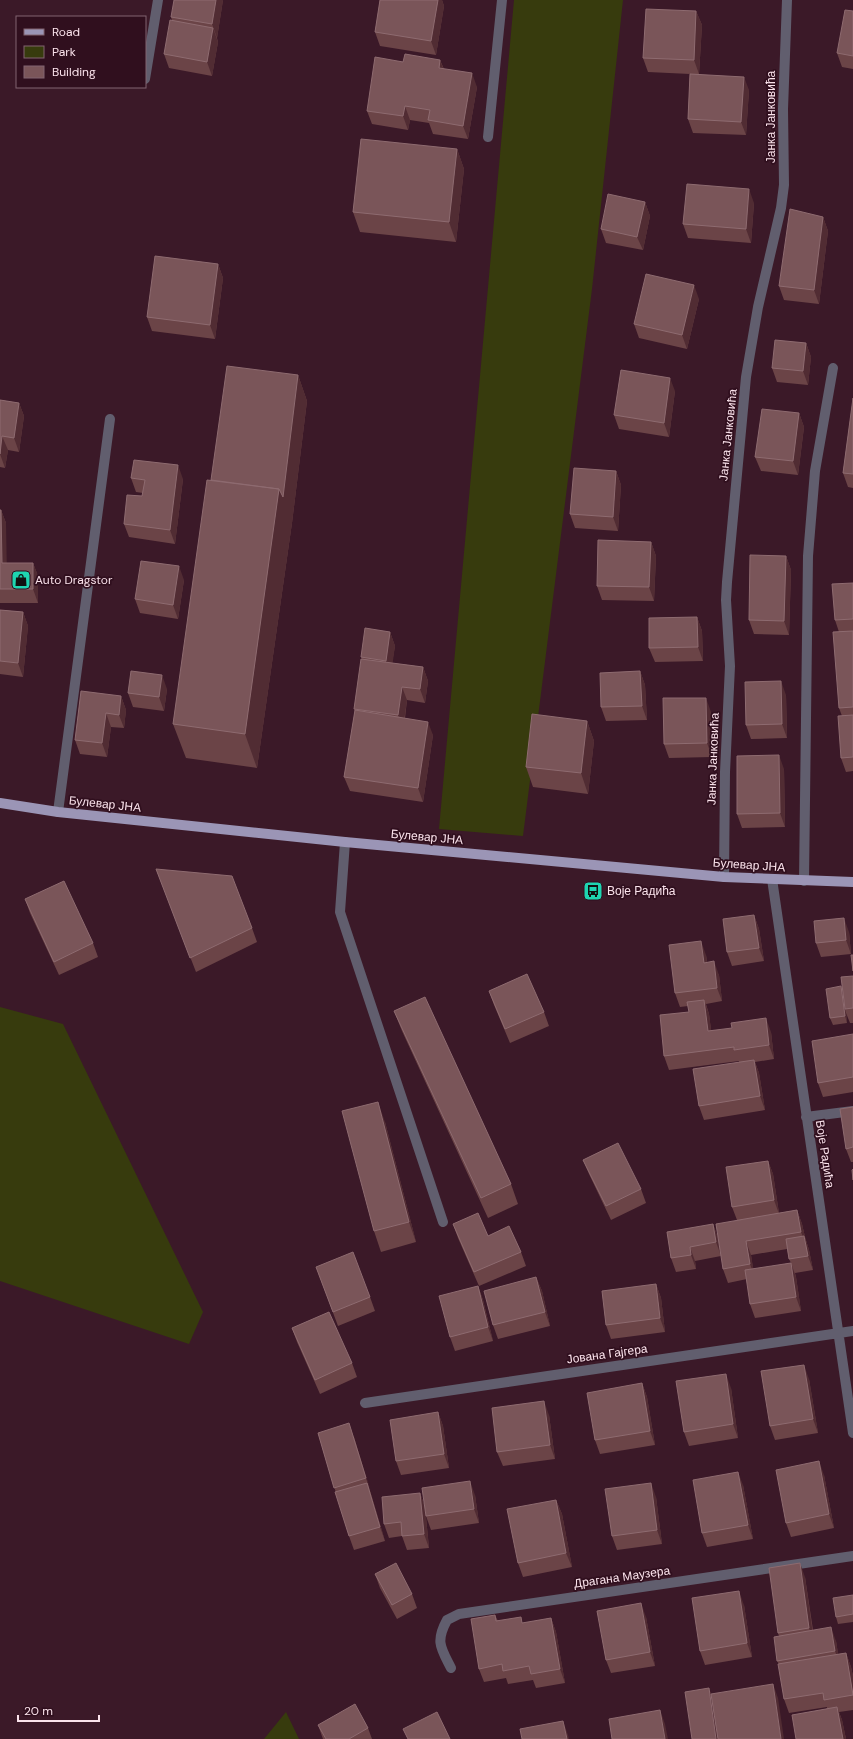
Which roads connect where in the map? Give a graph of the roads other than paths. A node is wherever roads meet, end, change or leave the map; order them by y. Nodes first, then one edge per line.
1 (158, 0) edge
2 (502, 0) edge
3 (787, 0) edge
4 (146, 73) edge
5 (488, 137) dead end
6 (833, 368) dead end
7 (110, 418) dead end
8 (0, 803) edge
9 (58, 812) junction
10 (345, 842) junction
11 (724, 877) junction
12 (772, 879) junction
13 (804, 881) junction
14 (853, 882) edge
15 (853, 1111) edge
16 (806, 1117) junction
17 (443, 1222) dead end
18 (853, 1331) edge
19 (838, 1334) junction
20 (365, 1403) dead end
21 (853, 1433) edge
22 (853, 1556) edge
23 (451, 1668) dead end

1 - 4 street
2 - 5 street
3 - 11 street, Јанка Јанковића
6 - 13 street
7 - 9 street
8 - 9 main road, Булевар ЈНА
9 - 10 main road, Булевар ЈНА
10 - 11 main road, Булевар ЈНА
10 - 17 street
11 - 12 main road, Булевар ЈНА
12 - 13 main road, Булевар ЈНА
12 - 16 street, Воје Радића
13 - 14 main road, Булевар ЈНА
15 - 16 street
16 - 19 street, Воје Радића
18 - 19 street, Јована Гајгера
19 - 20 street, Јована Гајгера
19 - 21 street, Воје Радића
22 - 23 street, Драгана Маузера

